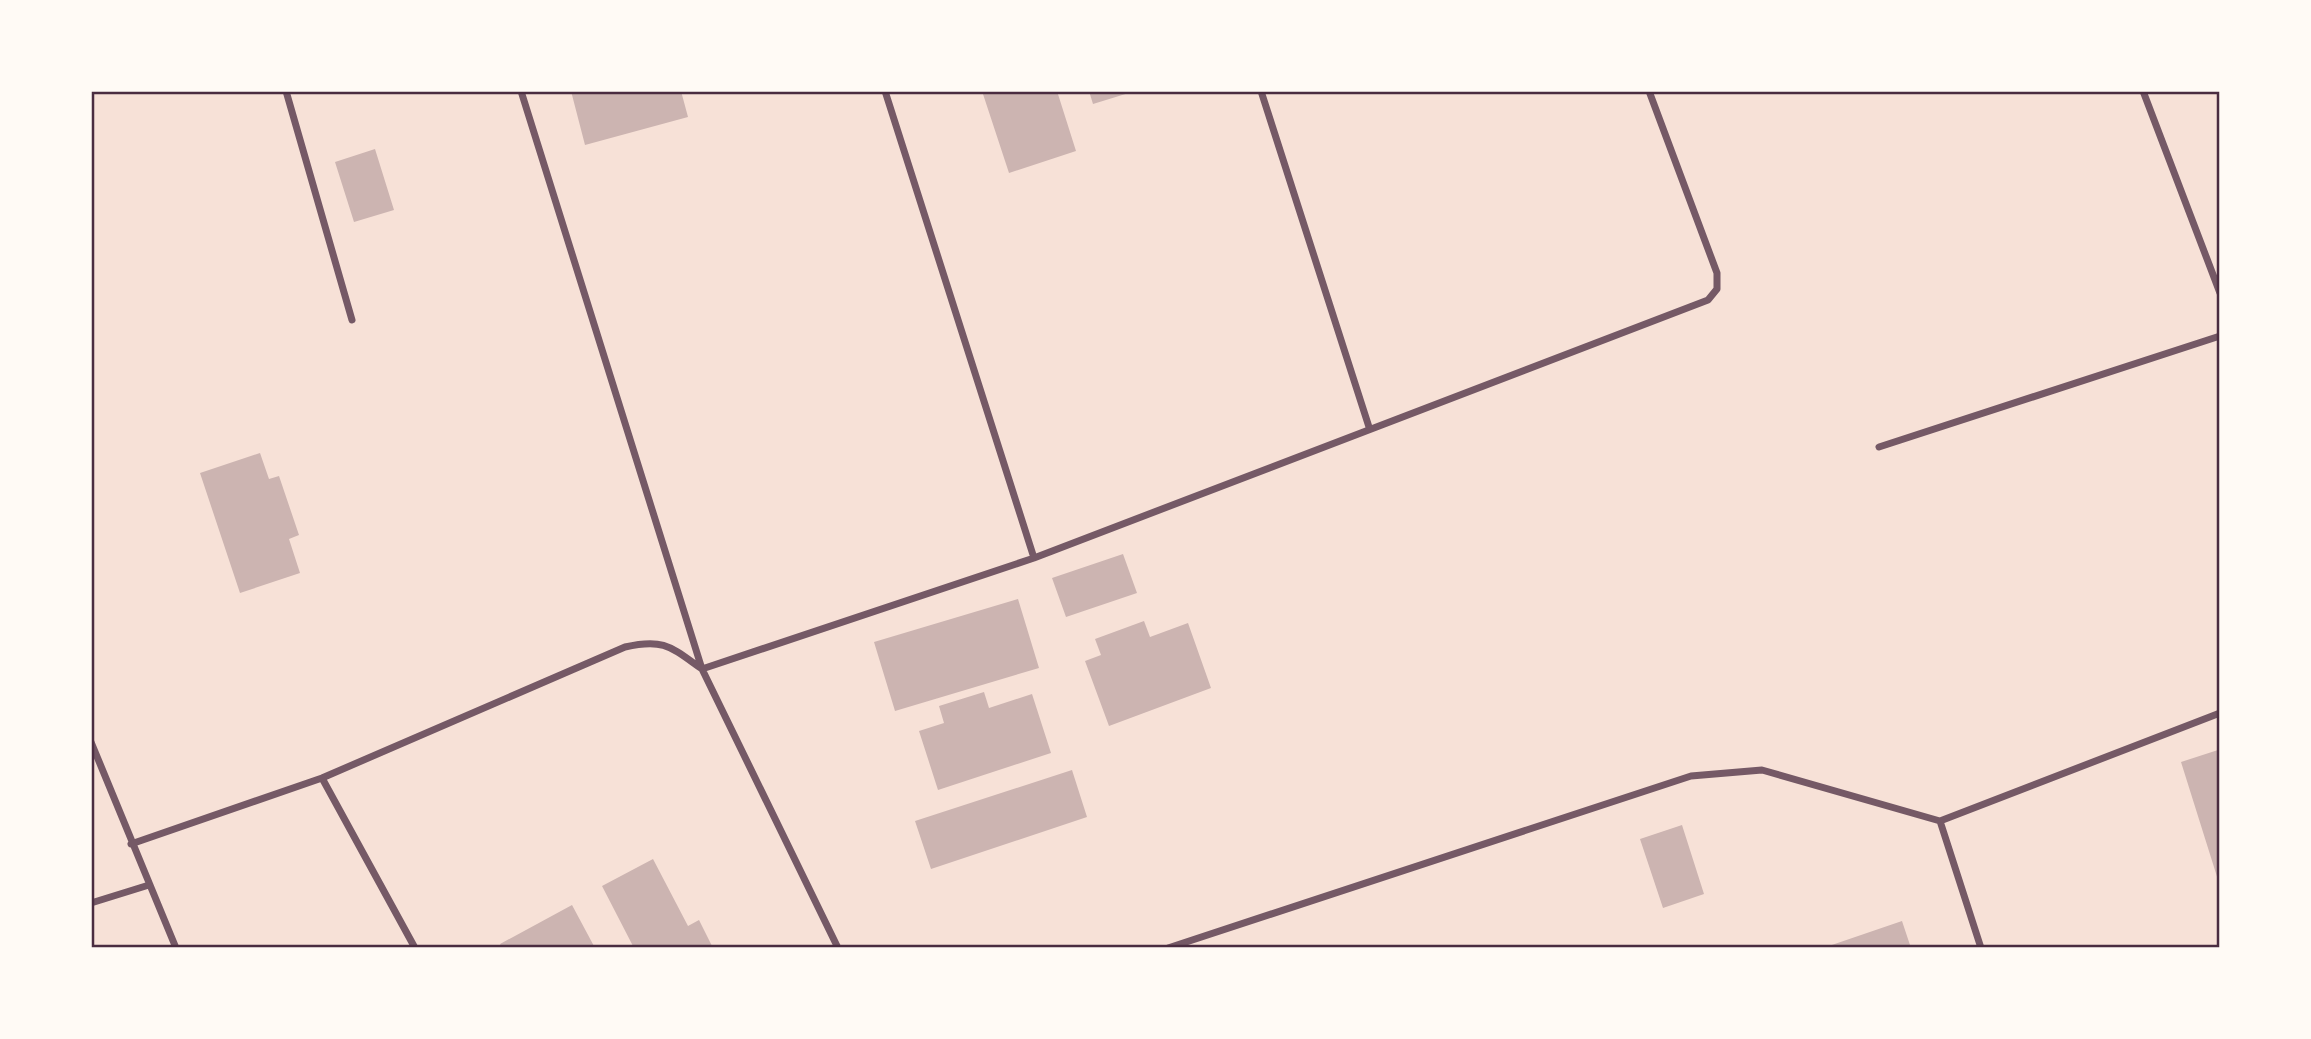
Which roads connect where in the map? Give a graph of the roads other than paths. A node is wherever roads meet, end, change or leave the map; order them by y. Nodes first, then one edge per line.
1 (286, 91) edge
2 (521, 91) edge
3 (885, 91) edge
4 (1261, 91) edge
5 (1649, 91) edge
6 (2143, 91) edge
7 (2220, 292) edge
8 (352, 320) dead end
9 (2220, 336) edge
10 (1369, 427) junction
11 (1879, 447) dead end
12 (1034, 558) junction
13 (702, 669) junction
14 (2220, 713) edge
15 (91, 742) edge
16 (322, 778) junction
17 (1940, 821) junction
18 (131, 844) junction
19 (149, 886) junction
20 (91, 903) edge
21 (176, 948) edge
22 (415, 948) edge
23 (838, 948) edge
24 (1168, 948) edge
25 (1981, 948) edge

1 - 8 street
2 - 13 street
3 - 12 street
4 - 10 street
5 - 10 street
6 - 7 street
9 - 11 street
10 - 12 street
12 - 13 street
13 - 16 street
13 - 23 street
14 - 17 street
15 - 18 street
16 - 18 street
16 - 22 street
17 - 24 street
17 - 25 street
18 - 19 street
19 - 20 street
19 - 21 street

